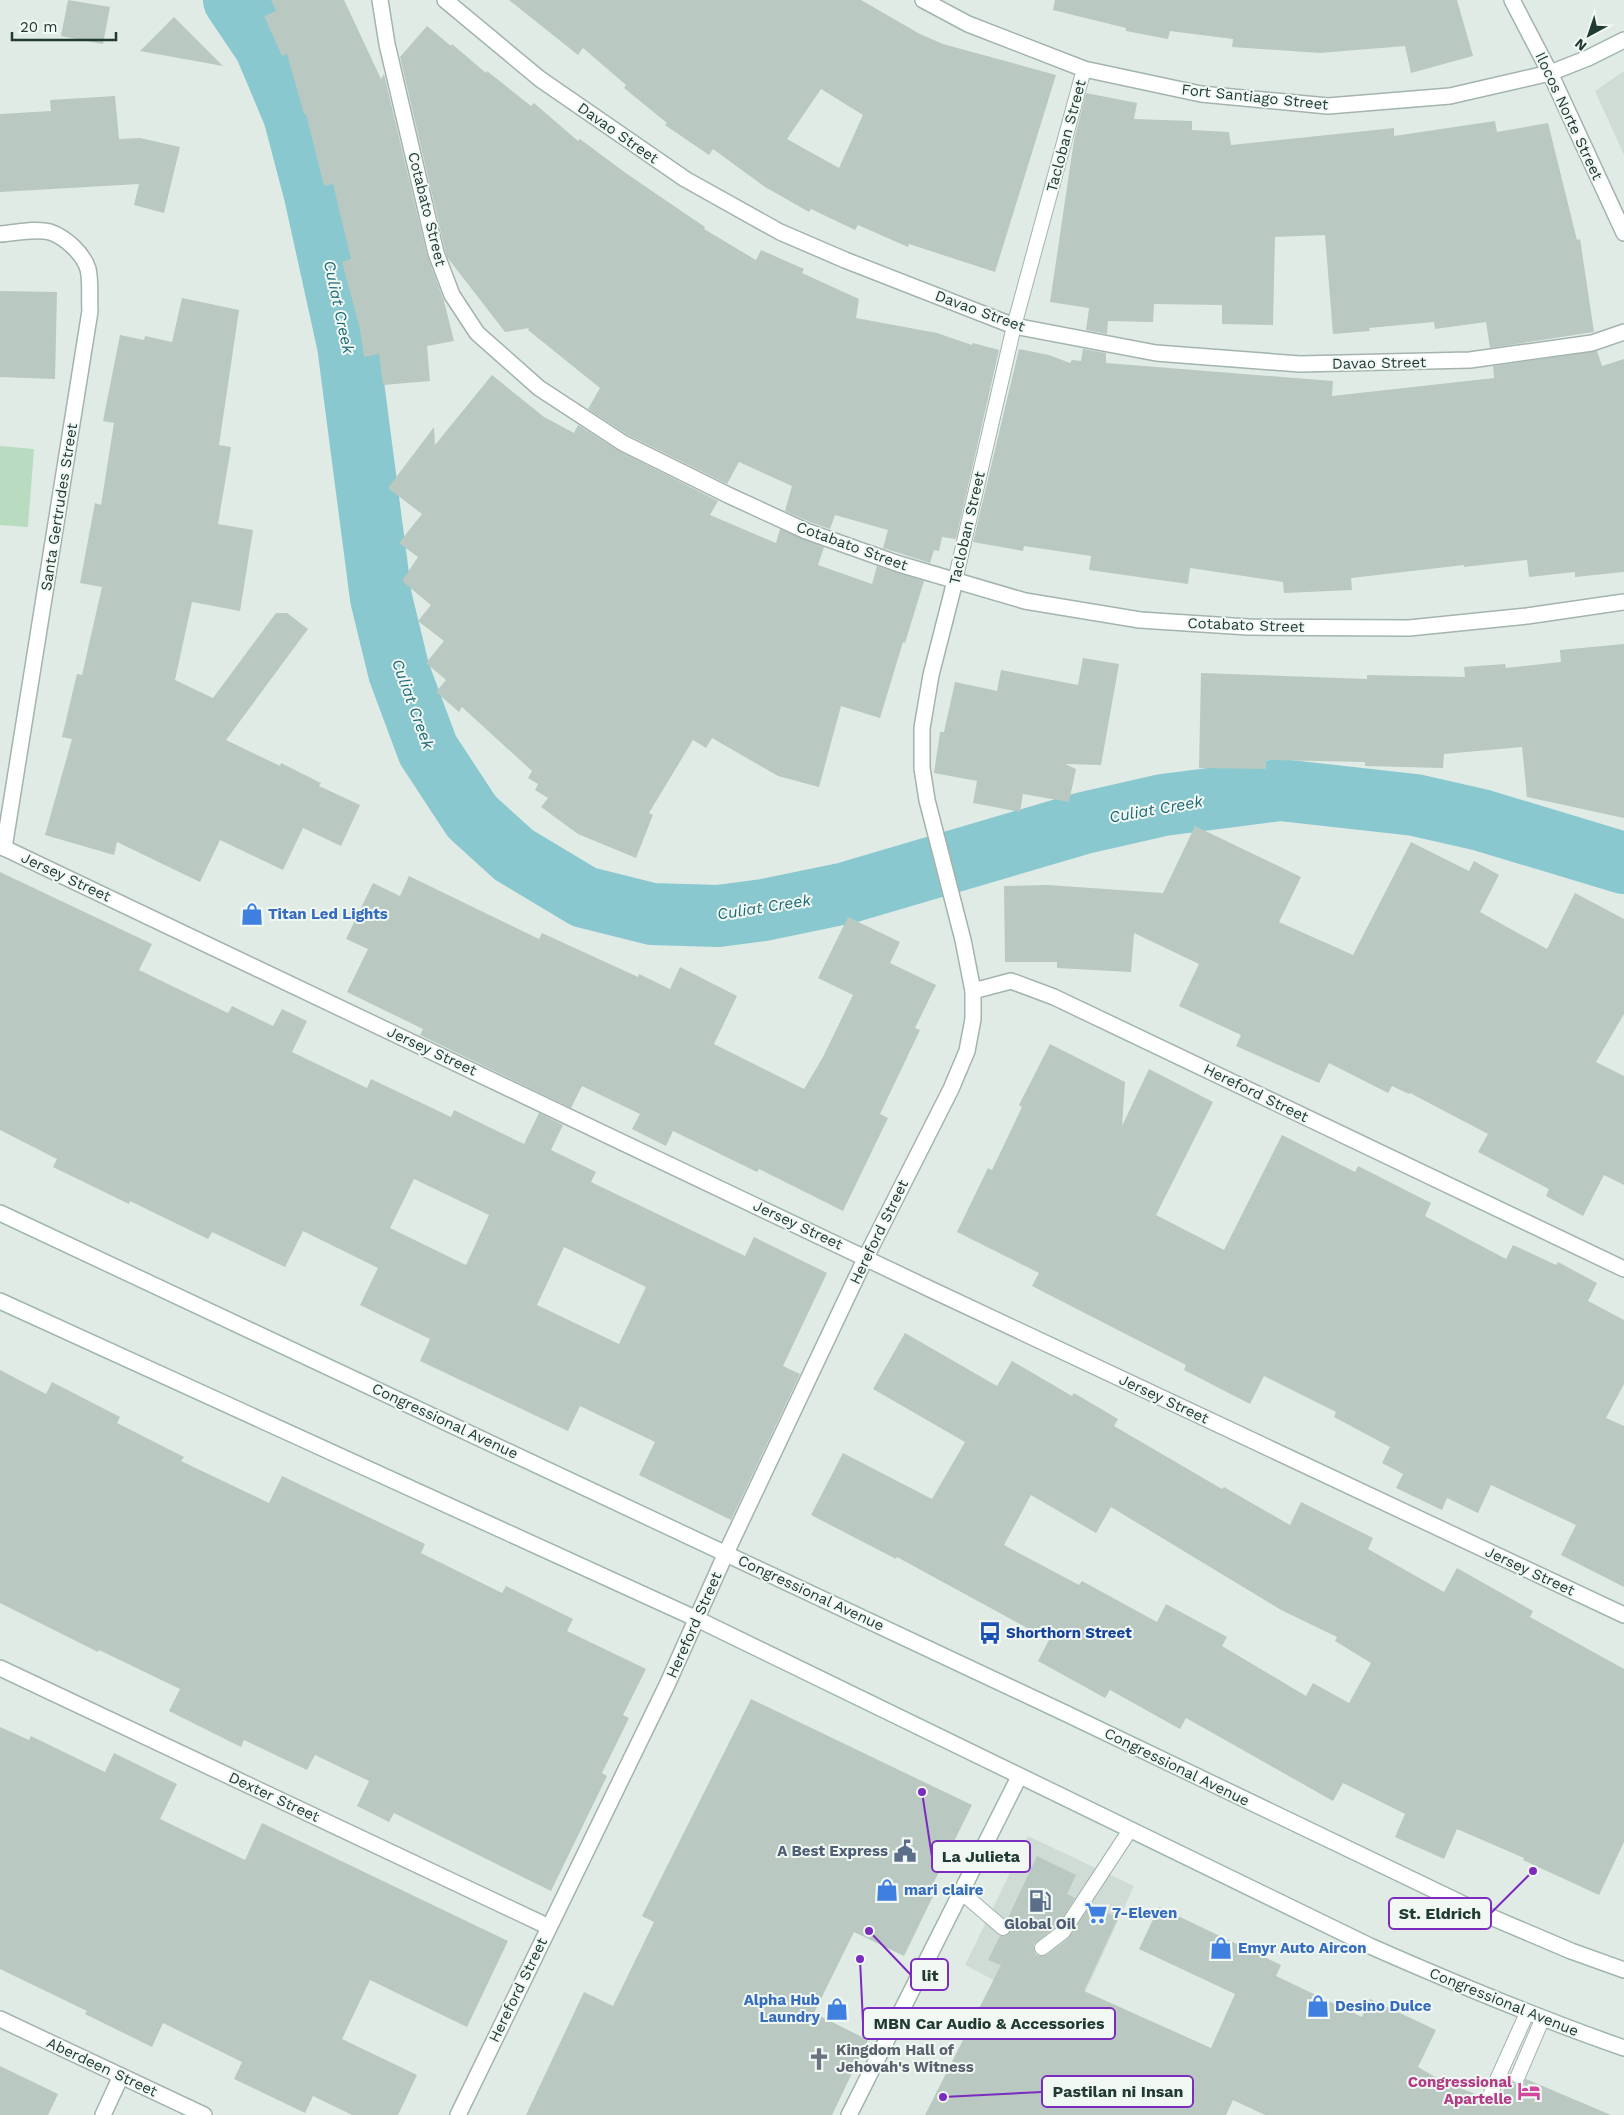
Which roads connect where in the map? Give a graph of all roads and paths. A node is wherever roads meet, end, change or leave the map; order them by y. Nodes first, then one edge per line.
1 (380, 0) edge
2 (445, 0) edge
3 (923, 0) edge
4 (1512, 0) edge
5 (1624, 40) edge
6 (1084, 69) junction
7 (1550, 73) junction
8 (0, 234) edge
9 (1624, 234) edge
10 (1014, 326) junction
11 (1624, 332) edge
12 (955, 580) junction
13 (1624, 602) edge
14 (2, 847) edge
15 (973, 991) junction
16 (0, 1213) edge
17 (866, 1257) junction
18 (1624, 1269) edge
19 (0, 1301) edge
20 (726, 1553) junction
21 (1624, 1615) edge
22 (696, 1619) junction
23 (0, 1668) edge
24 (1019, 1777) junction
25 (1130, 1830) junction
26 (961, 1892) junction
27 (549, 1927) junction
28 (1003, 1928) dead end
29 (1042, 1948) dead end
30 (1624, 1970) edge
31 (1527, 2013) junction
32 (0, 2019) edge
33 (1542, 2020) junction
34 (1624, 2048) edge
35 (122, 2076) junction
36 (1518, 2076) dead end
37 (1491, 2093) dead end
38 (103, 2115) edge
39 (204, 2115) edge
40 (458, 2115) edge
41 (849, 2115) edge

1 - 12 street, Cotabato Street
2 - 10 street, Davao Street
3 - 6 street, Fort Santiago Street
4 - 7 street, Ilocos Norte Street
5 - 7 street, Fort Santiago Street
6 - 7 street, Fort Santiago Street
6 - 10 lane, Tacloban Street
7 - 9 street, Ilocos Norte Street
8 - 14 street, Santa Gertrudes Street
10 - 11 street, Davao Street
10 - 12 lane, Tacloban Street
12 - 13 street, Cotabato Street
12 - 15 street, Tacloban Street
14 - 17 street, Jersey Street
15 - 17 street, Hereford Street
15 - 18 street, Hereford Street
16 - 20 street, Congressional Avenue
17 - 20 street, Hereford Street
17 - 21 street, Jersey Street
19 - 22 street, Congressional Avenue
20 - 22 street, Hereford Street
20 - 30 street, Congressional Avenue
22 - 24 street, Congressional Avenue
22 - 27 street, Hereford Street
23 - 27 street, Dexter Street
24 - 25 street, Congressional Avenue
24 - 26 street
25 - 29 lane
25 - 31 street, Congressional Avenue
26 - 28 lane
26 - 41 street
27 - 40 street, Hereford Street
31 - 33 street, Congressional Avenue
31 - 37 lane
32 - 35 street, Aberdeen Street
33 - 34 street, Congressional Avenue
33 - 36 lane
35 - 38 street
35 - 39 street, Aberdeen Street

